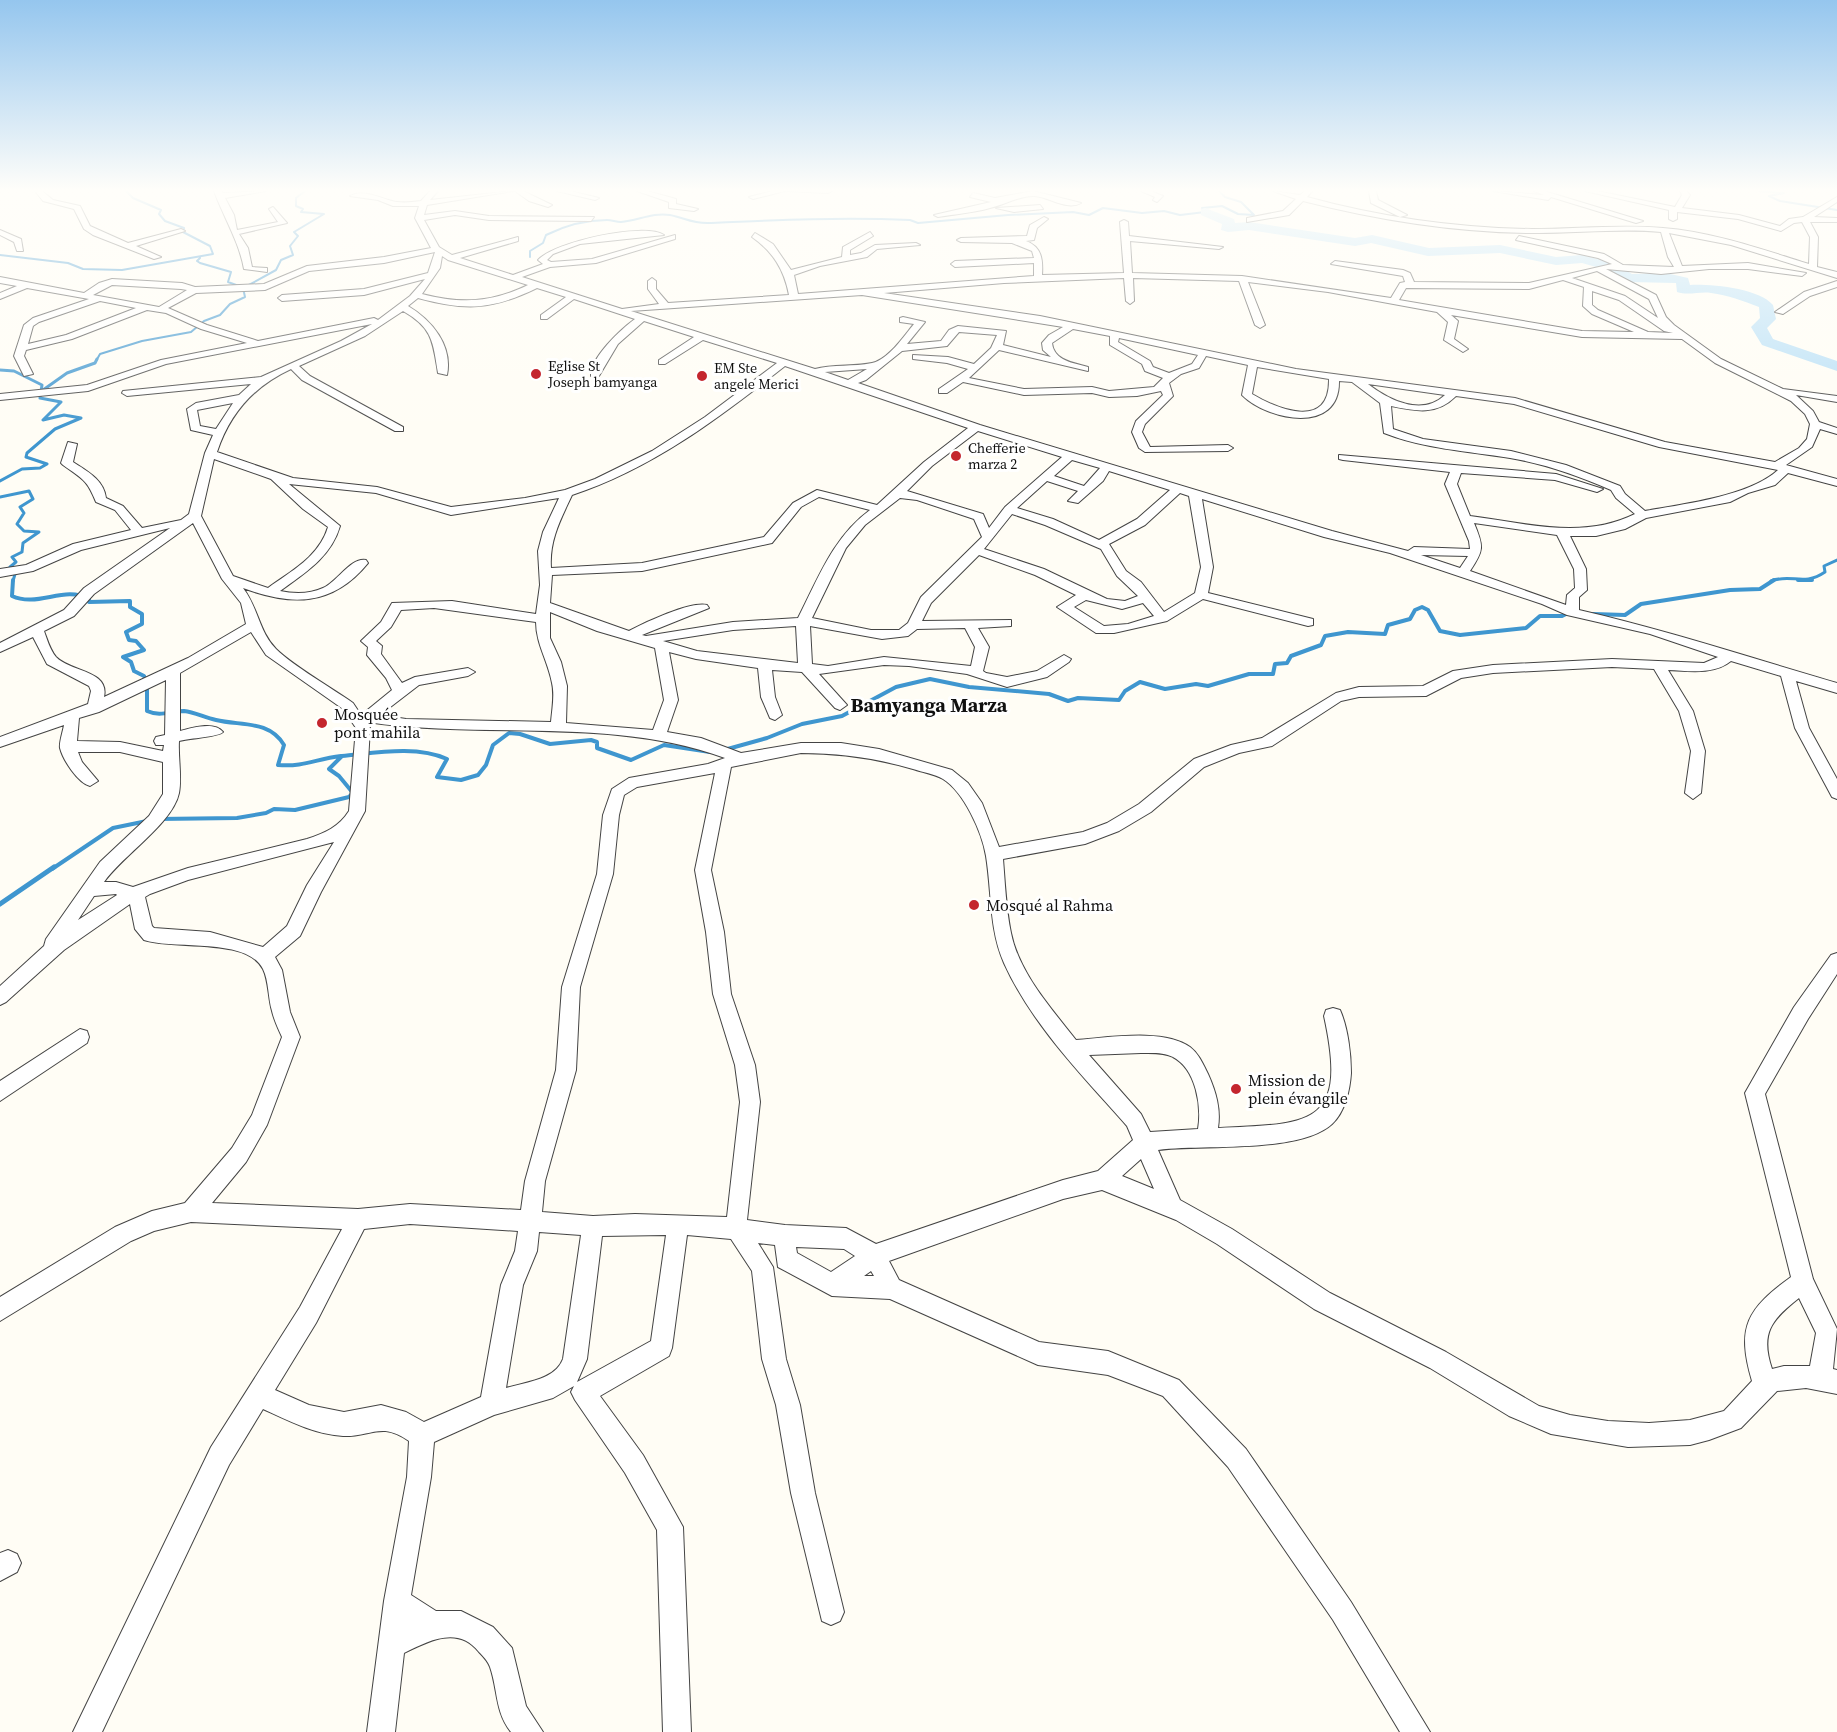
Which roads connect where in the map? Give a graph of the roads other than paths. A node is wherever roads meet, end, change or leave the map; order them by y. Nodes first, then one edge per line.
1 (300, 272) edge
2 (433, 272) edge
3 (497, 272) edge
4 (530, 272) edge
5 (795, 272) edge
6 (954, 272) edge
7 (1038, 272) edge
8 (1127, 272) edge
9 (1394, 272) edge
10 (1585, 272) edge
11 (1612, 272) edge
12 (1780, 272) edge
13 (789, 274) joint
14 (431, 275) junction
15 (514, 277) junction
16 (1128, 277) junction
17 (1565, 278) junction
18 (1038, 279) junction
19 (1242, 279) junction
20 (0, 280) edge
21 (652, 281) dead end
22 (1837, 282) edge
23 (960, 283) junction
24 (537, 284) junction
25 (1410, 284) junction
26 (1588, 284) junction
27 (26, 285) junction
28 (194, 290) junction
29 (862, 292) junction
30 (416, 295) junction
31 (573, 295) junction
32 (0, 296) edge
33 (85, 296) junction
34 (794, 297) junction
35 (99, 298) junction
36 (282, 298) dead end
37 (1130, 301) dead end
38 (1394, 301) junction
39 (146, 307) junction
40 (403, 307) junction
41 (666, 307) junction
42 (159, 309) junction
43 (619, 309) junction
44 (1439, 309) junction
45 (995, 312) junction
46 (1780, 312) dead end
47 (544, 317) dead end
48 (385, 318) junction
49 (642, 318) junction
50 (903, 320) dead end
51 (1072, 325) junction
52 (1260, 325) dead end
53 (1116, 334) junction
54 (1647, 334) junction
55 (1660, 334) junction
56 (701, 337) junction
57 (1686, 337) junction
58 (258, 343) junction
59 (997, 346) junction
60 (21, 348) junction
61 (1009, 349) junction
62 (1463, 349) dead end
63 (895, 351) junction
64 (1204, 352) junction
65 (1058, 361) junction
66 (662, 362) dead end
67 (784, 362) junction
68 (1252, 364) junction
69 (293, 366) junction
70 (875, 366) junction
71 (976, 368) junction
72 (1085, 369) dead end
73 (815, 372) junction
74 (443, 373) dead end
75 (28, 374) dead end
76 (595, 374) dead end
77 (1334, 377) junction
78 (962, 379) junction
79 (264, 380) junction
80 (1166, 380) junction
81 (1354, 380) junction
82 (847, 384) junction
83 (187, 389) junction
84 (943, 391) dead end
85 (1783, 391) junction
86 (1454, 392) junction
87 (127, 393) dead end
88 (0, 397) edge
89 (242, 398) junction
90 (1837, 399) edge
91 (1385, 402) junction
92 (146, 403) dead end
93 (1815, 424) junction
94 (976, 427) junction
95 (399, 429) dead end
96 (1837, 431) edge
97 (217, 433) junction
98 (72, 444) dead end
99 (1228, 448) dead end
100 (210, 453) junction
101 (1069, 456) junction
102 (1343, 457) dead end
103 (1106, 467) junction
104 (1781, 467) junction
105 (1455, 470) junction
106 (1044, 476) junction
107 (276, 478) junction
108 (1837, 483) edge
109 (1085, 489) junction
110 (1178, 489) junction
111 (567, 493) junction
112 (897, 494) junction
113 (1195, 494) junction
114 (1620, 496) junction
115 (1074, 501) dead end
116 (879, 509) junction
117 (1009, 509) junction
118 (1643, 515) junction
119 (189, 518) junction
120 (1467, 519) junction
121 (139, 532) junction
122 (1562, 532) junction
123 (987, 536) junction
124 (1100, 544) junction
125 (974, 550) junction
126 (1394, 550) junction
127 (1476, 553) junction
128 (362, 563) dead end
129 (6, 572) edge
130 (546, 572) junction
131 (1463, 573) junction
132 (228, 579) junction
133 (268, 594) junction
134 (1086, 595) junction
135 (1201, 595) junction
136 (1144, 598) junction
137 (702, 608) dead end
138 (543, 612) junction
139 (1572, 612) junction
140 (1162, 618) junction
141 (803, 622) junction
142 (1308, 622) dead end
143 (1006, 623) dead end
144 (970, 624) junction
145 (253, 625) junction
146 (914, 625) junction
147 (37, 629) junction
148 (632, 635) junction
149 (655, 643) junction
150 (0, 648) edge
151 (1729, 656) junction
152 (1064, 659) dead end
153 (765, 665) junction
154 (1659, 666) junction
155 (806, 668) junction
156 (173, 672) junction
157 (468, 672) dead end
158 (976, 673) junction
159 (1787, 673) junction
160 (1837, 688) edge
161 (399, 691) junction
162 (840, 705) dead end
163 (94, 709) junction
164 (775, 715) dead end
165 (362, 717) junction
166 (72, 718) junction
167 (558, 728) junction
168 (216, 732) dead end
169 (658, 735) junction
170 (171, 739) junction
171 (0, 742) edge
172 (67, 747) junction
173 (131, 748) junction
174 (727, 756) junction
175 (170, 759) junction
176 (90, 781) dead end
177 (1693, 793) dead end
178 (1837, 793) edge
179 (348, 826) junction
180 (994, 854) junction
181 (89, 890) junction
182 (136, 895) junction
183 (48, 951) junction
184 (264, 956) junction
185 (1837, 960) edge
186 (0, 997) edge
187 (1333, 1016) dead end
188 (80, 1037) dead end
189 (1071, 1048) junction
190 (0, 1092) edge
191 (1206, 1138) junction
192 (1144, 1143) junction
193 (1102, 1180) junction
194 (1172, 1205) junction
195 (191, 1212) junction
196 (358, 1220) junction
197 (531, 1220) junction
198 (678, 1225) junction
199 (593, 1226) junction
200 (736, 1228) junction
201 (785, 1236) junction
202 (875, 1255) junction
203 (1803, 1281) junction
204 (832, 1285) junction
205 (891, 1288) junction
206 (0, 1310) edge
207 (1831, 1328) edge
208 (1829, 1380) edge
209 (1765, 1385) junction
210 (260, 1395) junction
211 (492, 1404) junction
212 (422, 1434) junction
213 (398, 1601) junction
214 (831, 1612) dead end
215 (434, 1623) junction
216 (392, 1645) junction
217 (87, 1732) edge
218 (381, 1732) edge
219 (529, 1732) edge
220 (677, 1732) edge
221 (1416, 1732) edge

1 - 28 street
2 - 14 street
3 - 15 street
4 - 15 street
5 - 13 street
6 - 23 street
7 - 18 street
8 - 16 street
9 - 25 street
10 - 17 street
11 - 57 street
12 - 22 street
13 - 34 street
14 - 30 street
14 - 36 street
15 - 24 street
16 - 18 street
16 - 19 street
16 - 37 street
17 - 25 street
17 - 26 street
18 - 23 street
19 - 38 street
19 - 52 street
20 - 27 street
21 - 41 street
22 - 46 street
23 - 29 street
24 - 30 street
24 - 31 street
25 - 38 street
26 - 54 street
26 - 55 street
27 - 32 street
27 - 33 street
28 - 33 street
28 - 42 street
29 - 34 street
29 - 45 street
30 - 40 street
31 - 43 street
31 - 47 street
33 - 35 street
34 - 41 street
35 - 39 street
35 - 60 street
38 - 44 street
39 - 42 street
39 - 60 street
40 - 48 street
40 - 74 street
41 - 43 street
42 - 58 street
43 - 49 street
44 - 54 street
44 - 62 street
45 - 51 street
45 - 61 street
48 - 58 street
48 - 69 street
49 - 56 street
49 - 76 street
50 - 63 street
51 - 53 street
51 - 65 street
53 - 64 street
53 - 80 street
54 - 55 street
55 - 57 street
56 - 66 street
56 - 67 street
57 - 85 street
58 - 88 street
59 - 61 street
59 - 63 street
59 - 71 street
60 - 75 street
61 - 65 street
63 - 70 street
63 - 71 street
64 - 68 street
64 - 80 street
65 - 72 street
67 - 73 street
67 - 111 street
68 - 77 street
68 - 77 street
69 - 79 street
69 - 95 street
70 - 73 street
70 - 82 street
71 - 78 street
73 - 82 street
77 - 81 street
78 - 80 street
78 - 84 street
79 - 83 street
79 - 89 street
80 - 99 street
81 - 86 street
81 - 91 street
82 - 94 street
83 - 87 street
83 - 92 street
85 - 90 street
85 - 93 street
86 - 91 street
86 - 104 street
89 - 97 street
89 - 97 street
91 - 114 street
93 - 96 street
93 - 104 street
94 - 101 street
94 - 112 street
97 - 100 street
98 - 121 street
100 - 107 street
100 - 119 street
101 - 103 street
101 - 106 street
102 - 105 street
103 - 109 street
103 - 110 street
104 - 108 street
104 - 118 street
105 - 114 street
105 - 120 street
106 - 109 street
106 - 117 street
107 - 111 street
107 - 133 street
109 - 115 street
110 - 113 street
110 - 124 street
111 - 130 street
112 - 116 street
112 - 123 street
113 - 126 street
113 - 135 street
114 - 118 street
116 - 130 street
116 - 141 street
117 - 123 street
117 - 124 street
118 - 122 street
119 - 121 street
119 - 132 street
119 - 147 street
120 - 122 street
120 - 127 street
121 - 129 street
122 - 139 street
123 - 125 street
124 - 136 street
125 - 134 street
125 - 146 street
126 - 127 street
126 - 131 street
127 - 131 street
128 - 133 street
130 - 138 street
131 - 139 street
132 - 133 street
132 - 145 street
134 - 136 street
134 - 140 street
135 - 140 street
135 - 142 street
136 - 140 street
137 - 148 street
138 - 148 street
138 - 161 street
138 - 167 street
139 - 151 street
141 - 146 street
141 - 149 street
141 - 155 street
143 - 144 street
144 - 146 street
144 - 158 street
145 - 156 street
145 - 165 street
147 - 150 street
147 - 163 street
148 - 149 street
149 - 153 street
149 - 169 street
151 - 154 street
151 - 159 street
152 - 158 street
153 - 155 street
153 - 164 street
154 - 177 street
154 - 180 street
155 - 158 street
155 - 162 street
156 - 163 street
156 - 170 street
157 - 161 street
159 - 160 street
159 - 178 street
161 - 165 street
163 - 166 street
165 - 167 street
165 - 179 street
166 - 171 street
166 - 172 street
167 - 169 street
168 - 170 street
169 - 174 street
170 - 173 street
170 - 175 street
172 - 173 street
172 - 176 street
173 - 175 street
174 - 180 street
174 - 197 street
174 - 200 street
175 - 181 street
179 - 182 street
179 - 184 street
180 - 189 street
181 - 182 street
181 - 183 street
182 - 183 street
182 - 184 street
183 - 186 street
184 - 195 street
185 - 203 street
187 - 191 street
188 - 190 street
189 - 191 street
189 - 192 street
191 - 192 street
192 - 193 street
192 - 194 street
193 - 194 street
193 - 202 street
194 - 209 street
195 - 196 street
195 - 206 street
196 - 197 street
196 - 210 street
197 - 199 street
197 - 211 street
198 - 199 street
198 - 200 street
198 - 220 street
199 - 211 street
200 - 201 street
200 - 214 street
201 - 202 street
201 - 204 street
202 - 204 street
202 - 205 street
203 - 207 street
203 - 209 street
204 - 205 street
205 - 221 street
207 - 208 street
208 - 209 street
210 - 212 street
210 - 217 street
211 - 212 street
212 - 213 street
213 - 215 street
213 - 216 street
215 - 216 street
215 - 219 street
216 - 218 street

